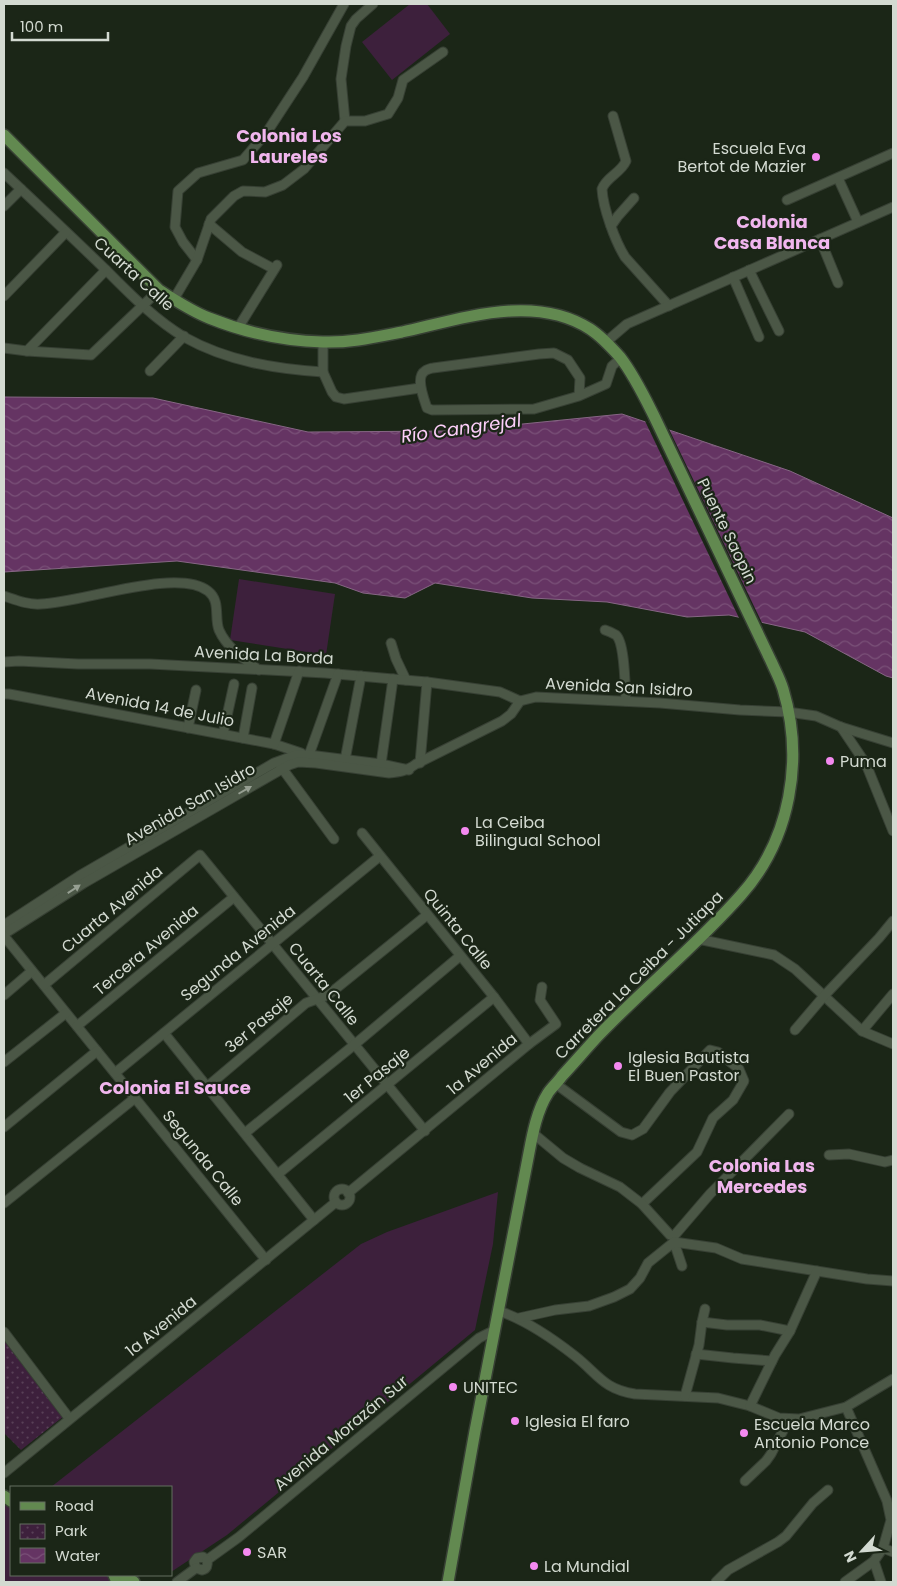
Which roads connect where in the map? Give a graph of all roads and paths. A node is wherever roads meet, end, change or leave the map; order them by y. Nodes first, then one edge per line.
1 (344, 4) edge
2 (373, 4) edge
3 (443, 52) dead end
4 (613, 116) dead end
5 (345, 121) junction
6 (4, 135) edge
7 (893, 153) edge
8 (4, 173) edge
9 (838, 178) junction
10 (21, 189) junction
11 (634, 198) dead end
12 (787, 200) dead end
13 (4, 206) edge
14 (893, 207) edge
15 (858, 222) junction
16 (209, 224) junction
17 (611, 226) junction
18 (66, 232) junction
19 (820, 239) junction
20 (197, 260) junction
21 (106, 270) junction
22 (749, 270) junction
23 (733, 277) junction
24 (838, 283) dead end
25 (159, 290) junction
26 (4, 296) edge
27 (174, 299) junction
28 (142, 305) junction
29 (669, 306) junction
30 (238, 328) junction
31 (779, 331) dead end
32 (184, 336) junction
33 (759, 337) dead end
34 (323, 342) junction
35 (606, 342) junction
36 (4, 348) edge
37 (27, 351) junction
38 (621, 358) junction
39 (150, 371) dead end
40 (323, 372) junction
41 (420, 388) junction
42 (579, 396) junction
43 (4, 596) edge
44 (605, 630) dead end
45 (391, 644) dead end
46 (771, 660) joint
47 (4, 662) edge
48 (260, 670) junction
49 (299, 671) junction
50 (338, 674) junction
51 (361, 676) junction
52 (393, 679) junction
53 (406, 680) junction
54 (427, 682) junction
55 (234, 684) dead end
56 (252, 688) dead end
57 (196, 690) dead end
58 (4, 694) edge
59 (520, 701) junction
60 (626, 701) junction
61 (788, 712) junction
62 (841, 727) junction
63 (188, 728) junction
64 (223, 734) junction
65 (242, 738) junction
66 (893, 743) edge
67 (277, 745) junction
68 (308, 759) junction
69 (345, 760) junction
70 (420, 763) junction
71 (381, 764) junction
72 (280, 765) junction
73 (364, 765) junction
74 (410, 770) junction
75 (893, 831) edge
76 (362, 833) dead end
77 (334, 839) dead end
78 (200, 855) joint
79 (380, 856) junction
80 (234, 897) junction
81 (427, 915) junction
82 (893, 921) edge
83 (4, 925) edge
84 (4, 935) edge
85 (698, 939) junction
86 (273, 945) junction
87 (460, 956) junction
88 (32, 971) junction
89 (44, 986) junction
90 (542, 987) dead end
91 (893, 994) edge
92 (4, 995) edge
93 (824, 996) junction
94 (494, 997) junction
95 (318, 999) junction
96 (66, 1012) junction
97 (77, 1026) junction
98 (795, 1030) dead end
99 (862, 1030) junction
100 (164, 1033) junction
101 (529, 1044) junction
102 (893, 1044) edge
103 (354, 1045) junction
104 (97, 1052) junction
105 (4, 1062) edge
106 (115, 1073) junction
107 (556, 1084) junction
108 (208, 1086) junction
109 (388, 1086) junction
110 (135, 1098) junction
111 (789, 1114) dead end
112 (4, 1127) edge
113 (425, 1131) junction
114 (245, 1133) junction
115 (534, 1134) junction
116 (829, 1155) dead end
117 (893, 1160) edge
118 (278, 1174) junction
119 (4, 1203) edge
120 (642, 1204) junction
121 (314, 1220) junction
122 (674, 1242) junction
123 (266, 1260) junction
124 (682, 1266) dead end
125 (817, 1271) junction
126 (893, 1281) edge
127 (705, 1309) dead end
128 (499, 1311) junction
129 (518, 1318) junction
130 (702, 1322) junction
131 (495, 1330) junction
132 (790, 1331) junction
133 (4, 1332) edge
134 (696, 1354) junction
135 (772, 1361) junction
136 (893, 1379) edge
137 (685, 1396) junction
138 (750, 1406) junction
139 (846, 1408) junction
140 (69, 1418) junction
141 (789, 1419) junction
142 (4, 1473) edge
143 (745, 1480) dead end
144 (828, 1490) dead end
145 (883, 1548) junction
146 (893, 1552) edge
147 (874, 1561) junction
148 (178, 1582) edge
149 (448, 1582) edge
150 (716, 1582) edge
151 (845, 1582) edge
152 (881, 1582) edge

1 - 20 street
2 - 5 street
3 - 5 street
4 - 17 street
5 - 16 street
6 - 25 main road
7 - 9 street
8 - 10 street, Cuarta Calle
9 - 12 street
9 - 15 street
10 - 13 street
10 - 18 street, Cuarta Calle
11 - 17 street
14 - 15 street
15 - 19 street
16 - 20 street
16 - 30 street
17 - 29 street
18 - 21 street, Cuarta Calle
18 - 26 street
19 - 22 street
19 - 24 street
20 - 27 street
21 - 28 street, Cuarta Calle
21 - 37 street
22 - 23 street
22 - 31 street
23 - 29 street
23 - 33 street
25 - 27 main road
25 - 28 street
27 - 30 main road
28 - 32 street, Cuarta Calle
28 - 37 street
29 - 35 street
30 - 34 main road
32 - 39 street
32 - 40 street, Cuarta Calle
34 - 35 main road
34 - 40 street
35 - 38 main road
36 - 37 street
38 - 42 street
38 - 46 main road, Puente Saopin
40 - 41 street
41 - 42 street
41 - 42 street
43 - 48 street
44 - 60 street
45 - 53 street
46 - 61 main road, Carretera La Ceiba - Jutiapa
47 - 48 street, Avenida La Borda
48 - 49 street, Avenida La Borda
49 - 50 street, Avenida La Borda
49 - 67 street
50 - 51 street, Avenida La Borda
50 - 68 street
51 - 52 street, Avenida La Borda
51 - 69 street
52 - 53 street, Avenida La Borda
52 - 71 street
53 - 54 street, Avenida La Borda
54 - 59 street, Avenida La Borda
54 - 70 street
55 - 64 street
56 - 65 street
57 - 63 street
58 - 63 street, Avenida 14 de Julio
59 - 60 street, Avenida San Isidro
59 - 70 street
60 - 61 street, Avenida San Isidro
61 - 62 street, Avenida San Isidro
61 - 85 main road, Carretera La Ceiba - Jutiapa
62 - 66 street, Avenida San Isidro
62 - 75 street
63 - 64 street, Avenida 14 de Julio
64 - 65 street, Avenida 14 de Julio
65 - 67 street, Avenida 14 de Julio
67 - 68 street, Avenida 14 de Julio
67 - 72 street
68 - 69 street, Avenida San Isidro
68 - 72 street, Avenida San Isidro
68 - 73 street, Avenida San Isidro
69 - 73 street, Avenida San Isidro
70 - 74 street
71 - 73 street, Avenida San Isidro
71 - 74 street, Avenida San Isidro
72 - 77 street
72 - 83 street, Avenida San Isidro
84 -> 72 street, Avenida San Isidro
73 - 74 street, Avenida San Isidro
76 - 79 street, Quinta Calle
78 - 80 street, Cuarta Calle
78 - 89 street, Cuarta Avenida
79 - 81 street, Quinta Calle
79 - 86 street, Segunda Avenida
80 - 86 street, Cuarta Calle
80 - 97 street, Tercera Avenida
81 - 87 street, Quinta Calle
81 - 95 street, 3er Pasaje
82 - 93 street
84 - 88 street, Segunda Calle
85 - 93 street
85 - 107 main road, Carretera La Ceiba - Jutiapa
86 - 95 street, Cuarta Calle
86 - 100 street, Segunda Avenida
87 - 94 street, Quinta Calle
87 - 103 street
88 - 89 street, Segunda Calle
88 - 92 street
89 - 96 street, Segunda Calle
90 - 101 street, 1a Avenida
91 - 99 street
93 - 98 street
93 - 99 street
94 - 101 street, Quinta Calle
94 - 109 street, 1er Pasaje
95 - 103 street, Cuarta Calle
95 - 108 street, 3er Pasaje
96 - 97 street, Segunda Calle
96 - 105 street
97 - 104 street, Segunda Calle
99 - 102 street
100 - 106 street, Segunda Avenida
100 - 108 street
101 - 113 street, 1a Avenida
103 - 109 street, Cuarta Calle
103 - 114 street
104 - 106 street, Segunda Calle
104 - 112 street
106 - 110 street, Segunda Calle
107 - 115 main road, Carretera La Ceiba - Jutiapa
107 - 120 street
108 - 114 street
109 - 113 street, Cuarta Calle
109 - 118 street, 1er Pasaje
110 - 119 street
110 - 123 street, Segunda Calle
111 - 120 street
113 - 121 street, 1a Avenida
114 - 118 street
115 - 120 street
115 - 128 main road, Carretera La Ceiba - Jutiapa
116 - 117 street
118 - 121 street
121 - 123 street, 1a Avenida
122 - 124 street
122 - 125 street
122 - 129 street
123 - 140 street, 1a Avenida
125 - 126 street
125 - 132 street
127 - 130 street
128 - 129 street
128 - 131 main road, Carretera La Ceiba - Jutiapa
129 - 137 street
130 - 132 street
130 - 134 street
131 - 148 street, Avenida Morazán Sur
131 - 149 main road, Carretera La Ceiba - Jutiapa
132 - 135 street
133 - 140 street
134 - 135 street
134 - 137 street
135 - 138 street
136 - 139 street
137 - 138 street
138 - 141 street
139 - 141 street
139 - 145 street
140 - 142 street, 1a Avenida
141 - 143 street
144 - 150 street
145 - 146 street
145 - 147 street
147 - 151 street
147 - 152 street

